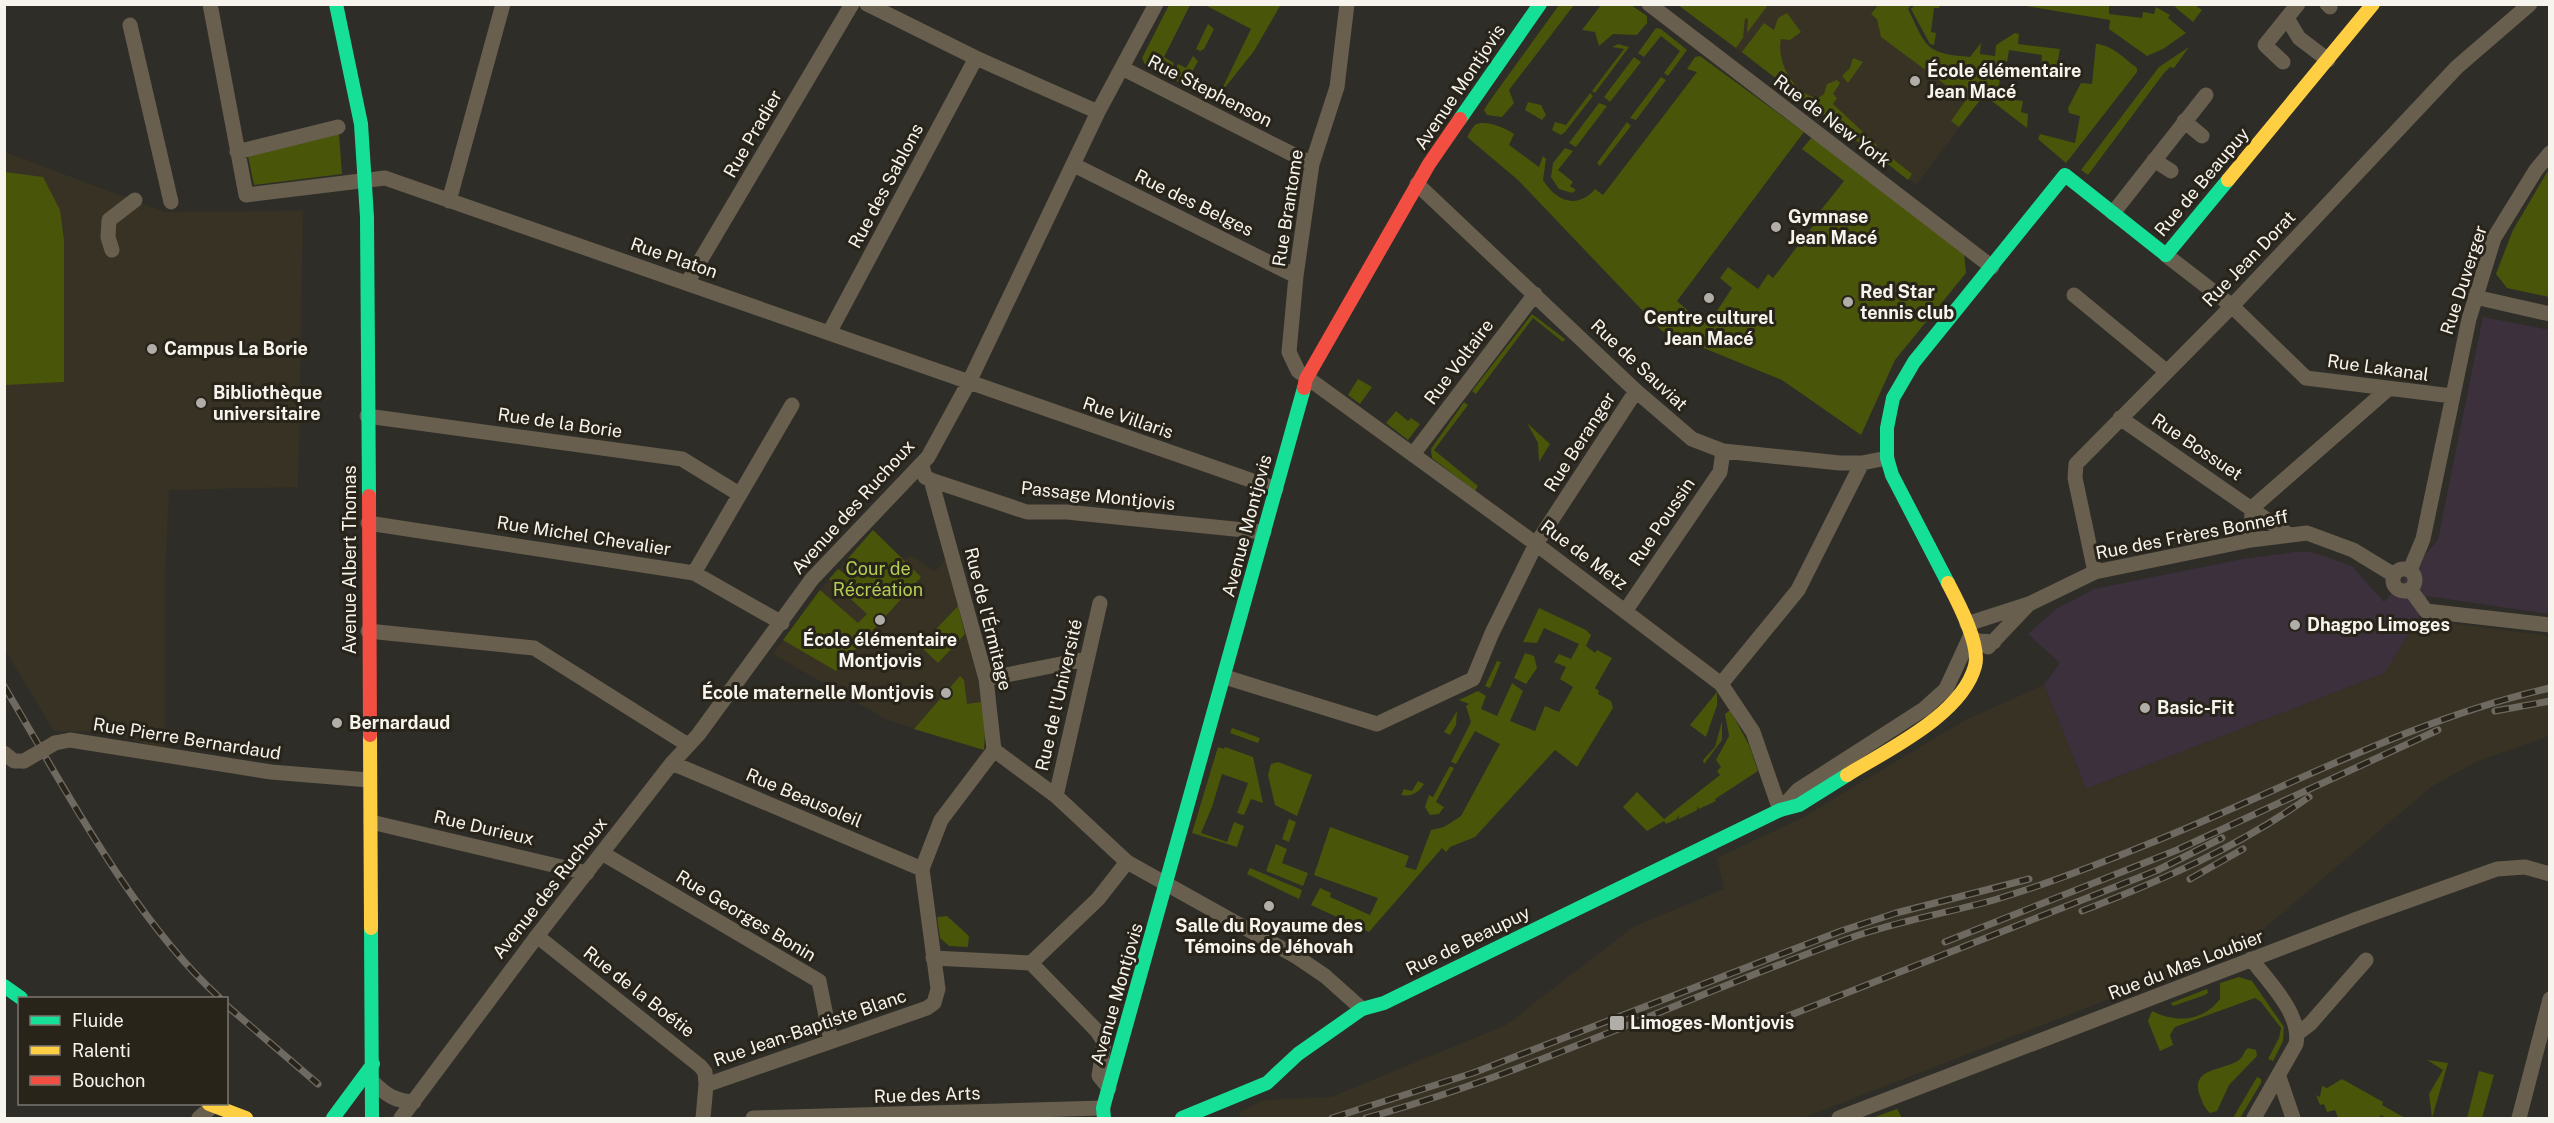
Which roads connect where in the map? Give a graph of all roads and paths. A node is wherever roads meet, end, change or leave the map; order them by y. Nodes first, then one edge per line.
1 (210, 4) edge
2 (336, 4) edge
3 (503, 4) edge
4 (852, 4) edge
5 (867, 4) edge
6 (1156, 4) edge
7 (1347, 4) edge
8 (1540, 4) edge
9 (1649, 4) edge
10 (2298, 4) edge
11 (2373, 4) edge
12 (2530, 4) edge
13 (2287, 18) junction
14 (130, 25) dead end
15 (976, 58) junction
16 (2328, 60) junction
17 (2283, 62) dead end
18 (1122, 68) junction
19 (2206, 94) dead end
20 (1098, 112) junction
21 (2184, 122) junction
22 (338, 128) dead end
23 (2202, 136) dead end
24 (237, 152) junction
25 (2550, 153) edge
26 (2154, 160) junction
27 (1312, 164) junction
28 (1074, 165) junction
29 (2171, 171) dead end
30 (366, 180) junction
31 (1417, 184) junction
32 (135, 200) dead end
33 (171, 201) dead end
34 (448, 201) junction
35 (2113, 213) junction
36 (112, 250) dead end
37 (2166, 255) junction
38 (1992, 267) junction
39 (1296, 276) junction
40 (687, 283) junction
41 (1535, 294) junction
42 (2074, 295) dead end
43 (2475, 297) junction
44 (2232, 306) junction
45 (2550, 314) edge
46 (829, 333) junction
47 (2166, 371) junction
48 (1306, 379) junction
49 (969, 382) junction
50 (2388, 389) junction
51 (1636, 391) junction
52 (2452, 396) junction
53 (792, 405) dead end
54 (367, 416) junction
55 (2120, 418) junction
56 (1723, 452) junction
57 (1414, 453) junction
58 (1887, 458) junction
59 (1862, 463) junction
60 (922, 465) junction
61 (931, 480) junction
62 (1276, 489) junction
63 (738, 494) junction
64 (2252, 508) junction
65 (368, 524) junction
66 (1264, 532) junction
67 (2289, 535) junction
68 (2251, 540) junction
69 (1536, 544) junction
70 (2410, 570) junction
71 (2095, 572) junction
72 (694, 573) junction
73 (2394, 575) junction
74 (2410, 589) junction
75 (1100, 603) dead end
76 (2029, 604) junction
77 (1626, 610) junction
78 (782, 623) junction
79 (2550, 625) edge
80 (368, 631) junction
81 (1968, 631) junction
82 (1994, 642) junction
83 (1086, 659) junction
84 (1976, 660) junction
85 (1225, 677) junction
86 (986, 679) junction
87 (1721, 684) junction
88 (688, 745) junction
89 (994, 750) junction
90 (5, 756) edge
91 (672, 763) junction
92 (369, 780) junction
93 (1056, 796) junction
94 (1780, 810) junction
95 (371, 822) junction
96 (602, 853) junction
97 (1127, 862) junction
98 (922, 868) junction
99 (586, 873) junction
100 (2550, 874) edge
101 (1166, 885) junction
102 (537, 936) junction
103 (933, 958) junction
104 (2251, 959) junction
105 (2366, 960) dead end
106 (1031, 963) junction
107 (4, 986) edge
108 (18, 997) edge
109 (2550, 999) edge
110 (1362, 1009) junction
111 (2298, 1033) junction
112 (831, 1041) junction
113 (373, 1064) junction
114 (2278, 1077) junction
115 (374, 1082) junction
116 (706, 1085) junction
117 (1109, 1088) junction
118 (414, 1102) junction
119 (211, 1105) edge
120 (1103, 1113) edge
121 (706, 1118) edge
122 (199, 1119) edge
123 (246, 1119) edge
124 (333, 1119) edge
125 (372, 1119) edge
126 (401, 1119) edge
127 (753, 1119) edge
128 (1182, 1119) edge
129 (1839, 1119) edge
130 (2254, 1119) edge
131 (2293, 1119) edge
132 (2519, 1119) edge

1 - 24 street
2 - 30 street, Avenue Albert Thomas
3 - 34 street
4 - 40 street, Rue Pradier
5 - 15 street
6 - 18 street, Avenue des Ruchoux
7 - 27 street, Rue Brantome
8 - 31 street, Avenue Montjovis
9 - 38 street, Rue de New York
10 - 13 street
11 - 16 street, Rue de Beaupuy
12 - 44 street, Rue Jean Dorat
13 - 16 street
13 - 17 street
14 - 33 street
15 - 20 street
15 - 46 street, Rue des Sablons
16 - 37 street, Rue de Beaupuy
18 - 20 street, Avenue des Ruchoux
18 - 27 street, Rue Stephenson
19 - 21 street
20 - 28 street, Avenue des Ruchoux
21 - 23 street
21 - 26 street
22 - 24 street
24 - 30 street, Rue Platon
25 - 43 street, Rue Duverger
26 - 29 street
26 - 35 street
27 - 39 street, Rue Brantome
28 - 39 street, Rue des Belges
28 - 49 street, Avenue des Ruchoux
30 - 34 street, Rue Platon
30 - 54 street, Avenue Albert Thomas
31 - 41 street, Rue de Sauviat
31 - 48 street, Avenue Montjovis
32 - 36 street
34 - 40 street, Rue Platon
35 - 37 street, Rue de Beaupuy
35 - 38 street, Rue de Beaupuy
37 - 44 street, Rue Lakanal
38 - 58 street, Rue de Beaupuy
39 - 48 street, Rue Brantome
40 - 46 street, Rue Platon
41 - 51 street, Rue de Sauviat
41 - 57 street, Rue Voltaire
42 - 47 street
43 - 45 street
43 - 52 street, Rue Duverger
44 - 47 street, Rue Jean Dorat
44 - 50 street, Rue Lakanal
46 - 49 street, Rue Platon
47 - 55 street, Rue Jean Dorat
48 - 57 street, Rue de Metz
48 - 62 street, Avenue Montjovis
49 - 60 street, Avenue des Ruchoux
49 - 62 street, Rue Villaris
50 - 52 street, Rue Lakanal
50 - 64 street
51 - 56 street, Rue de Sauviat
51 - 69 street, Rue Beranger
52 - 70 street, Rue Duverger
53 - 63 street
54 - 63 street, Rue de la Borie
54 - 65 street, Avenue Albert Thomas
55 - 64 street, Rue Bossuet
55 - 71 street, Rue Jean Dorat
56 - 59 street, Rue de Sauviat
56 - 77 street, Rue Poussin
57 - 69 street, Rue de Metz
58 - 59 street, Rue de Sauviat
58 - 81 street, Rue de Beaupuy
59 - 87 street
60 - 61 street, Rue de l'Érmitage
60 - 78 street, Avenue des Ruchoux
61 - 66 street, Passage Montjovis
61 - 86 street, Rue de l'Érmitage
62 - 66 street, Avenue Montjovis
63 - 72 street
64 - 67 street, Rue Bossuet
64 - 68 street
65 - 72 street, Rue Michel Chevalier
65 - 80 street, Avenue Albert Thomas
66 - 85 street, Avenue Montjovis
67 - 68 street, Rue des Frères Bonneff
67 - 73 street, Rue des Frères Bonneff
68 - 71 street, Rue des Frères Bonneff
69 - 77 street, Rue de Metz
69 - 85 street, Rue Beranger
70 - 73 street
70 - 74 street
71 - 76 street, Rue des Frères Bonneff
72 - 78 street, Rue Michel Chevalier
73 - 74 street
74 - 79 street
75 - 83 street, Rue de l'Université
76 - 81 street, Rue des Frères Bonneff
76 - 82 street, Rue des Frères Bonneff
77 - 87 street, Rue de Metz
78 - 88 street, Avenue des Ruchoux
80 - 88 street
80 - 92 street, Avenue Albert Thomas
81 - 82 street
81 - 84 street, Rue de Beaupuy
81 - 94 street, Rue de Beaupuy
82 - 84 street, Rue des Frères Bonneff
83 - 86 street
83 - 93 street, Rue de l'Université
84 - 94 street, Rue de Beaupuy
85 - 101 street, Avenue Montjovis
86 - 89 street, Rue de l'Érmitage
87 - 94 street, Rue de Metz
88 - 91 street, Avenue des Ruchoux
89 - 93 street
89 - 98 street, Rue Jean-Baptiste Blanc
90 - 92 street, Rue Pierre Bernardaud, bridge
91 - 96 street, Avenue des Ruchoux
91 - 98 street, Rue Beausoleil
92 - 95 street, Avenue Albert Thomas
93 - 97 street
94 - 110 street, Rue de Beaupuy
95 - 99 street, Rue Durieux
95 - 113 street, Avenue Albert Thomas
96 - 99 street, Avenue des Ruchoux
96 - 112 street, Rue Georges Bonin
97 - 101 street
97 - 106 street
98 - 103 street, Rue Jean-Baptiste Blanc
99 - 102 street, Avenue des Ruchoux
100 - 104 street, Rue du Mas Loubier
101 - 110 street
101 - 117 street, Avenue Montjovis
102 - 116 street, Rue de la Boétie
102 - 118 street, Avenue des Ruchoux
103 - 106 street
103 - 112 street, Rue Jean-Baptiste Blanc
104 - 111 street
104 - 129 street, Rue du Mas Loubier
105 - 111 street
106 - 117 street
107 - 108 street
109 - 132 street
110 - 128 street, Rue de Beaupuy
111 - 114 street
112 - 116 street, Rue Jean-Baptiste Blanc
113 - 115 street, Avenue Albert Thomas
113 - 124 street
114 - 130 street
114 - 131 street
115 - 118 street
115 - 125 street, Avenue Albert Thomas
116 - 121 street, Rue Jean-Baptiste Blanc
117 - 120 street, Avenue Montjovis
118 - 126 street, Avenue des Ruchoux
119 - 122 street
119 - 123 street
120 - 127 street, Rue des Arts

